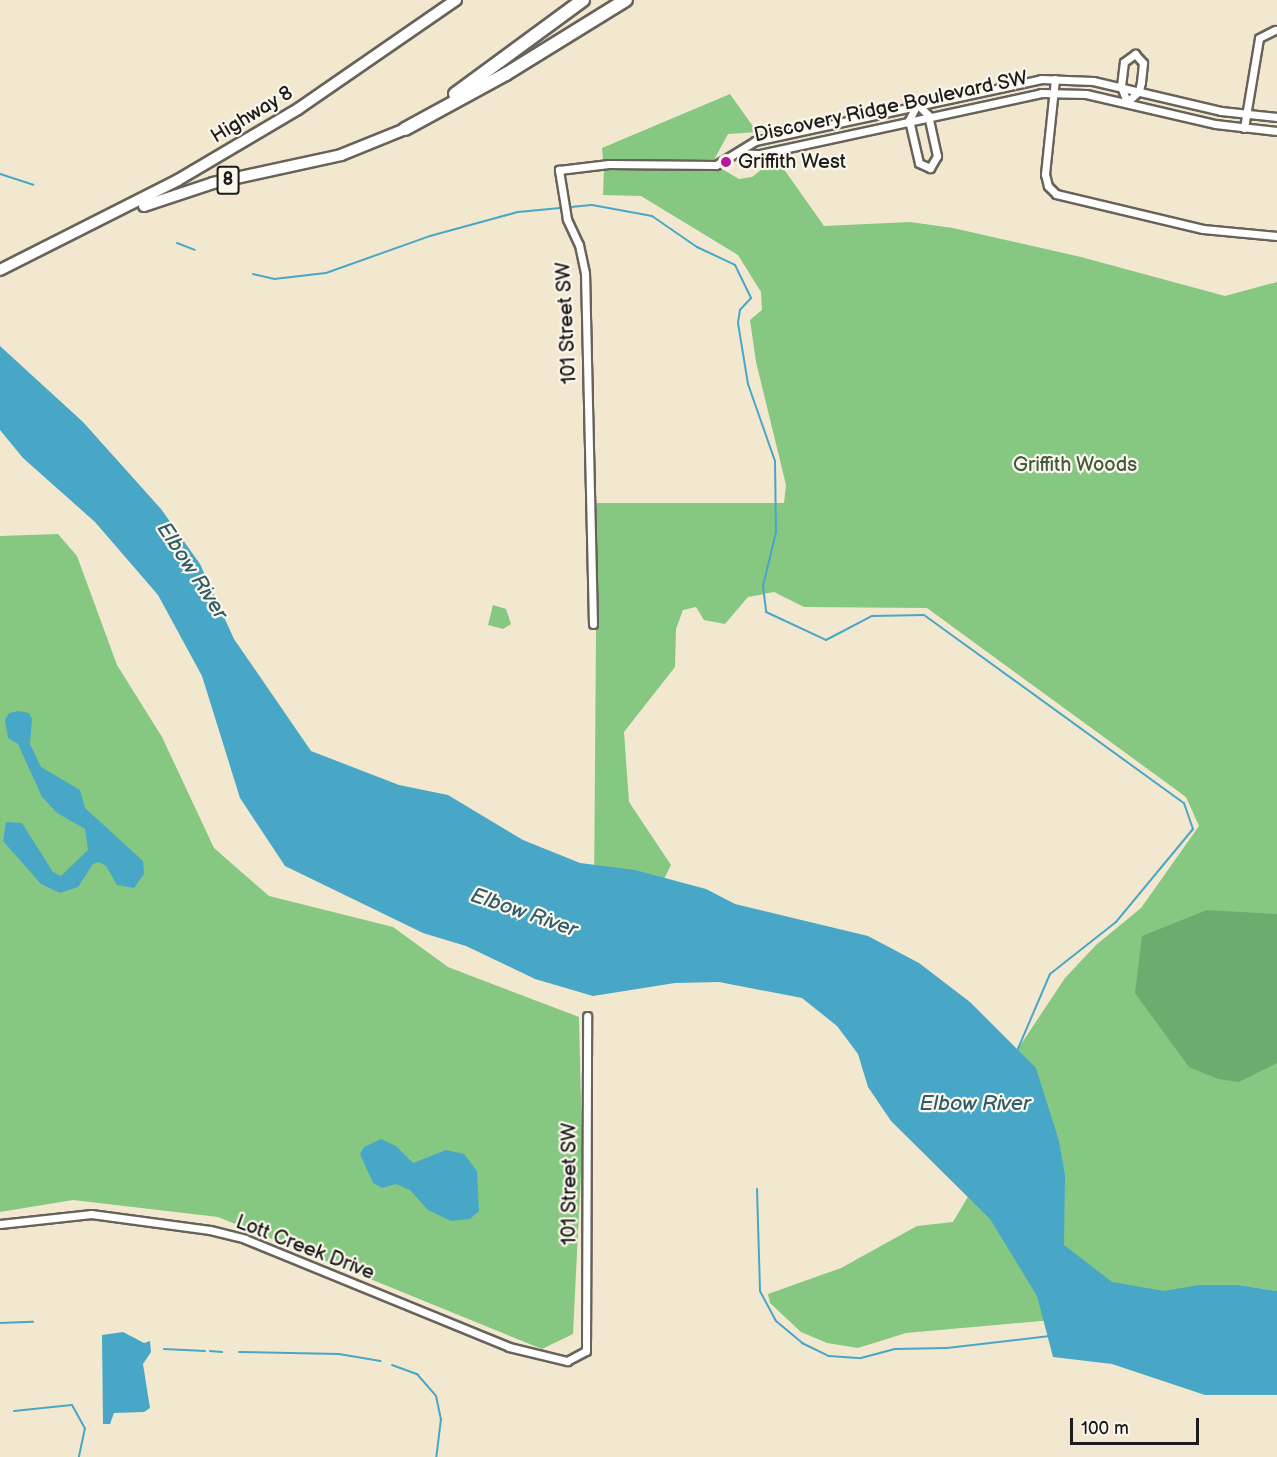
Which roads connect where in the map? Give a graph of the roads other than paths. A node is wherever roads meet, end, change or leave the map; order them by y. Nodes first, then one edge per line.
1 (456, 0) edge
2 (583, 0) edge
3 (626, 0) edge
4 (1275, 30) dead end
5 (1055, 79) junction
6 (1121, 86) junction
7 (1139, 91) junction
8 (1054, 92) junction
9 (1127, 102) junction
10 (917, 104) junction
11 (1246, 114) junction
12 (928, 115) junction
13 (1277, 117) edge
14 (909, 120) junction
15 (1244, 128) junction
16 (405, 129) junction
17 (1277, 131) edge
18 (738, 153) junction
19 (1277, 236) edge
20 (56, 244) junction
21 (0, 270) edge
22 (593, 624) dead end
23 (587, 1016) dead end
24 (0, 1224) edge
25 (586, 1351) joint

1 - 20 main road, Highway 8 / 8
2 - 16 highway
3 - 16 highway
4 - 11 street
5 - 6 street, Discovery Ridge Boulevard SW
5 - 8 street
5 - 10 street, Discovery Ridge Boulevard SW
6 - 7 street, Discovery Ridge Boulevard SW
6 - 7 street
6 - 9 street
7 - 9 street
7 - 11 street, Discovery Ridge Boulevard SW
8 - 9 street, Discovery Ridge Boulevard SW
8 - 12 street, Discovery Ridge Boulevard SW
8 - 19 street
9 - 15 street, Discovery Ridge Boulevard SW
10 - 12 street
10 - 14 street
10 - 18 street, Discovery Ridge Boulevard SW
11 - 13 street, Discovery Ridge Boulevard SW
11 - 15 street
12 - 14 street, Discovery Ridge Boulevard SW
12 - 14 street
14 - 18 street, Discovery Ridge Boulevard SW
15 - 17 street, Discovery Ridge Boulevard SW
16 - 20 main road, Highway 8 / 8
18 - 22 street, 101 Street SW
20 - 21 main road, Highway 8 / 8
23 - 25 street, 101 Street SW
24 - 25 street, Lott Creek Drive

